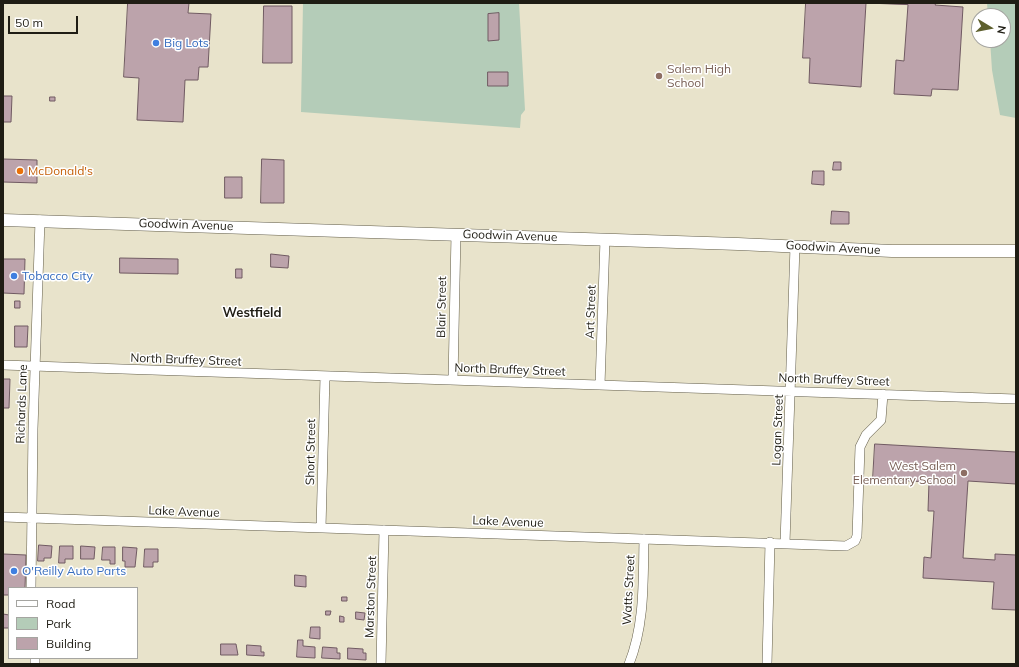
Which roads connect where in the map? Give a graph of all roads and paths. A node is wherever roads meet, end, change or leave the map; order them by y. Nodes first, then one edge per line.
1 (3, 220) edge
2 (40, 220) junction
3 (456, 234) junction
4 (605, 239) junction
5 (795, 246) junction
6 (1016, 251) edge
7 (3, 365) edge
8 (35, 366) junction
9 (325, 376) junction
10 (453, 380) junction
11 (600, 385) junction
12 (791, 391) junction
13 (883, 394) junction
14 (1016, 398) edge
15 (3, 517) edge
16 (31, 518) junction
17 (321, 528) junction
18 (384, 530) junction
19 (644, 539) junction
20 (770, 542) junction
21 (785, 543) junction
22 (31, 587) edge
23 (381, 664) edge
24 (629, 664) edge
25 (767, 664) edge

1 - 2 street, Goodwin Avenue
2 - 3 street, Goodwin Avenue
2 - 8 street, Richards Lane
3 - 4 street, Goodwin Avenue
3 - 10 street, Blair Street
4 - 5 street, Goodwin Avenue
4 - 11 street, Art Street
5 - 6 street, Goodwin Avenue
5 - 12 street, Logan Street
7 - 8 street, North Bruffey Street
8 - 9 street, North Bruffey Street
8 - 16 street, Richards Lane
9 - 10 street, North Bruffey Street
9 - 17 street, Short Street
10 - 11 street, North Bruffey Street
11 - 12 street, North Bruffey Street
12 - 13 street, North Bruffey Street
12 - 21 street, Logan Street
13 - 14 street, North Bruffey Street
13 - 21 street, Lake Avenue
15 - 16 street, Lake Avenue
16 - 17 street, Lake Avenue
16 - 22 street, Richards Lane
17 - 18 street, Lake Avenue
18 - 19 street, Lake Avenue
18 - 23 street, Marston Street
19 - 20 street, Lake Avenue
19 - 24 street, Watts Street
20 - 21 street, Lake Avenue
20 - 25 street

